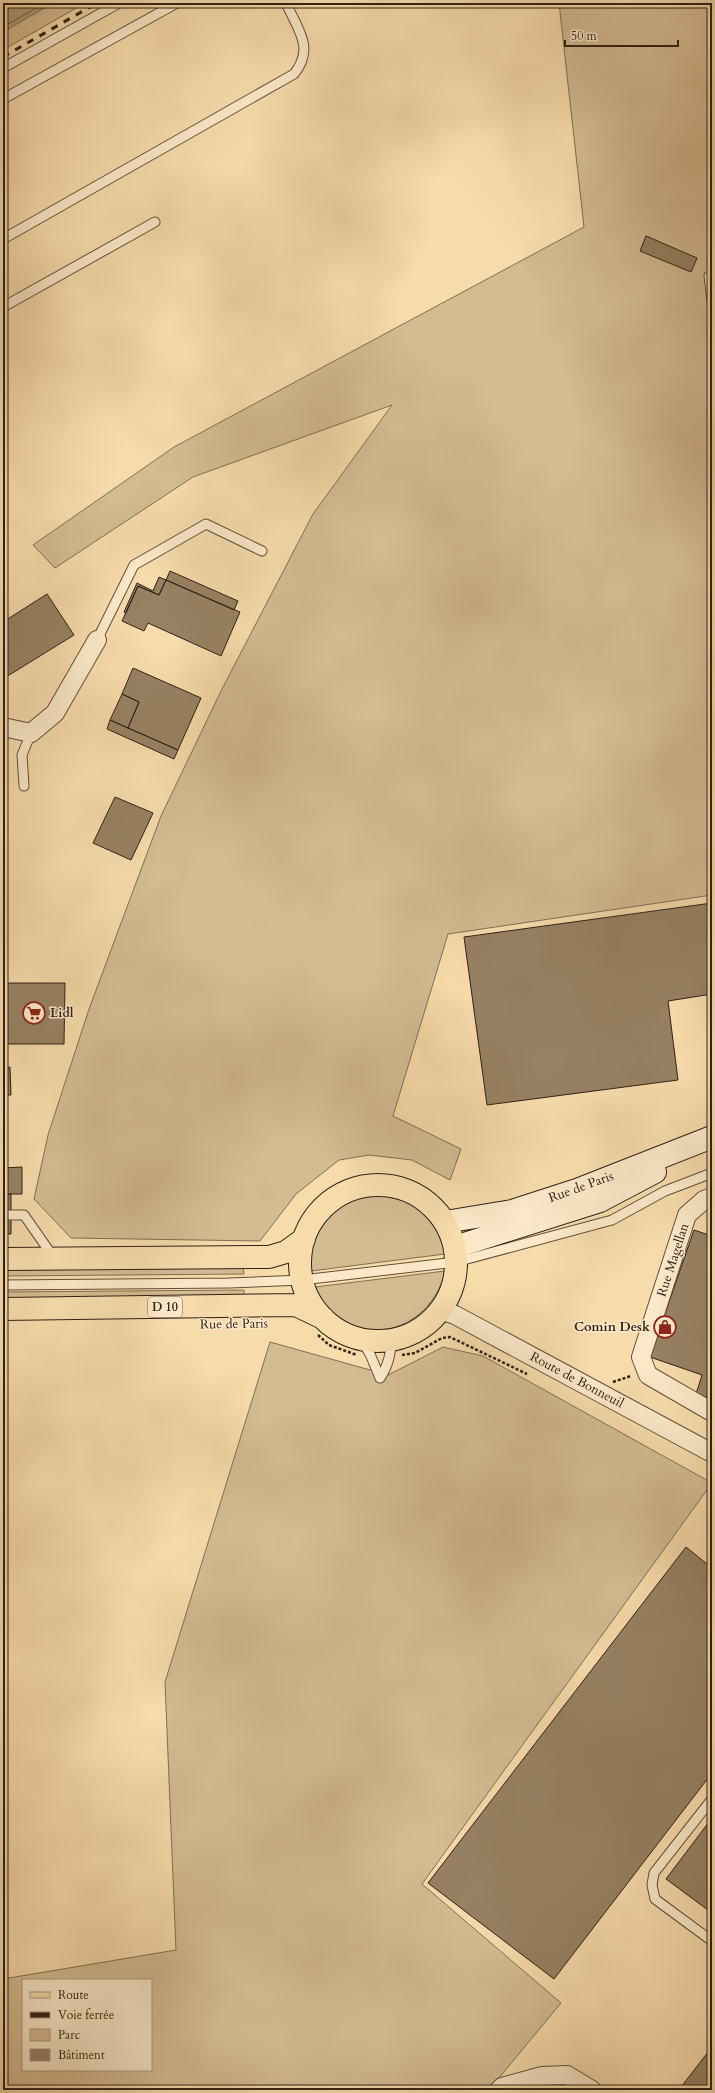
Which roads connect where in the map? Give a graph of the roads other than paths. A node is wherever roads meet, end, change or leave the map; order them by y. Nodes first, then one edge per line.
1 (119, 3) edge
2 (177, 3) edge
3 (286, 3) edge
4 (3, 68) edge
5 (3, 99) edge
6 (155, 222) dead end
7 (3, 239) edge
8 (709, 276) dead end
9 (712, 300) edge
10 (3, 307) edge
11 (262, 551) dead end
12 (98, 640) joint
13 (3, 727) edge
14 (31, 733) junction
15 (24, 786) dead end
16 (712, 1137) edge
17 (712, 1152) edge
18 (712, 1173) edge
19 (712, 1197) edge
20 (3, 1215) edge
21 (445, 1222) junction
22 (304, 1240) junction
23 (455, 1254) junction
24 (55, 1259) junction
25 (3, 1260) edge
26 (302, 1280) junction
27 (3, 1284) edge
28 (3, 1308) edge
29 (440, 1310) junction
30 (320, 1326) junction
31 (360, 1338) junction
32 (391, 1348) junction
33 (712, 1412) edge
34 (712, 1453) edge
35 (712, 1799) edge
36 (712, 1941) edge
37 (499, 2090) edge
38 (592, 2090) edge

1 - 4 lane
2 - 5 lane
3 - 7 lane
6 - 10 lane
8 - 9 lane
11 - 12 lane
12 - 14 street
13 - 14 street
14 - 15 lane
16 - 21 main road, Rue de Paris
17 - 23 main road, Rue de Paris
18 - 23 lane
19 - 33 street, Rue Magellan
20 - 24 lane
21 - 22 main road
21 - 23 main road
22 - 24 main road
22 - 26 main road
23 - 26 lane
23 - 29 main road
24 - 25 main road
26 - 27 lane
26 - 30 main road
28 - 30 main road, Rue de Paris / D 10
29 - 32 main road
29 - 34 street, Route de Bonneuil
30 - 31 main road
31 - 32 main road
31 - 32 lane
35 - 36 lane
37 - 38 street

